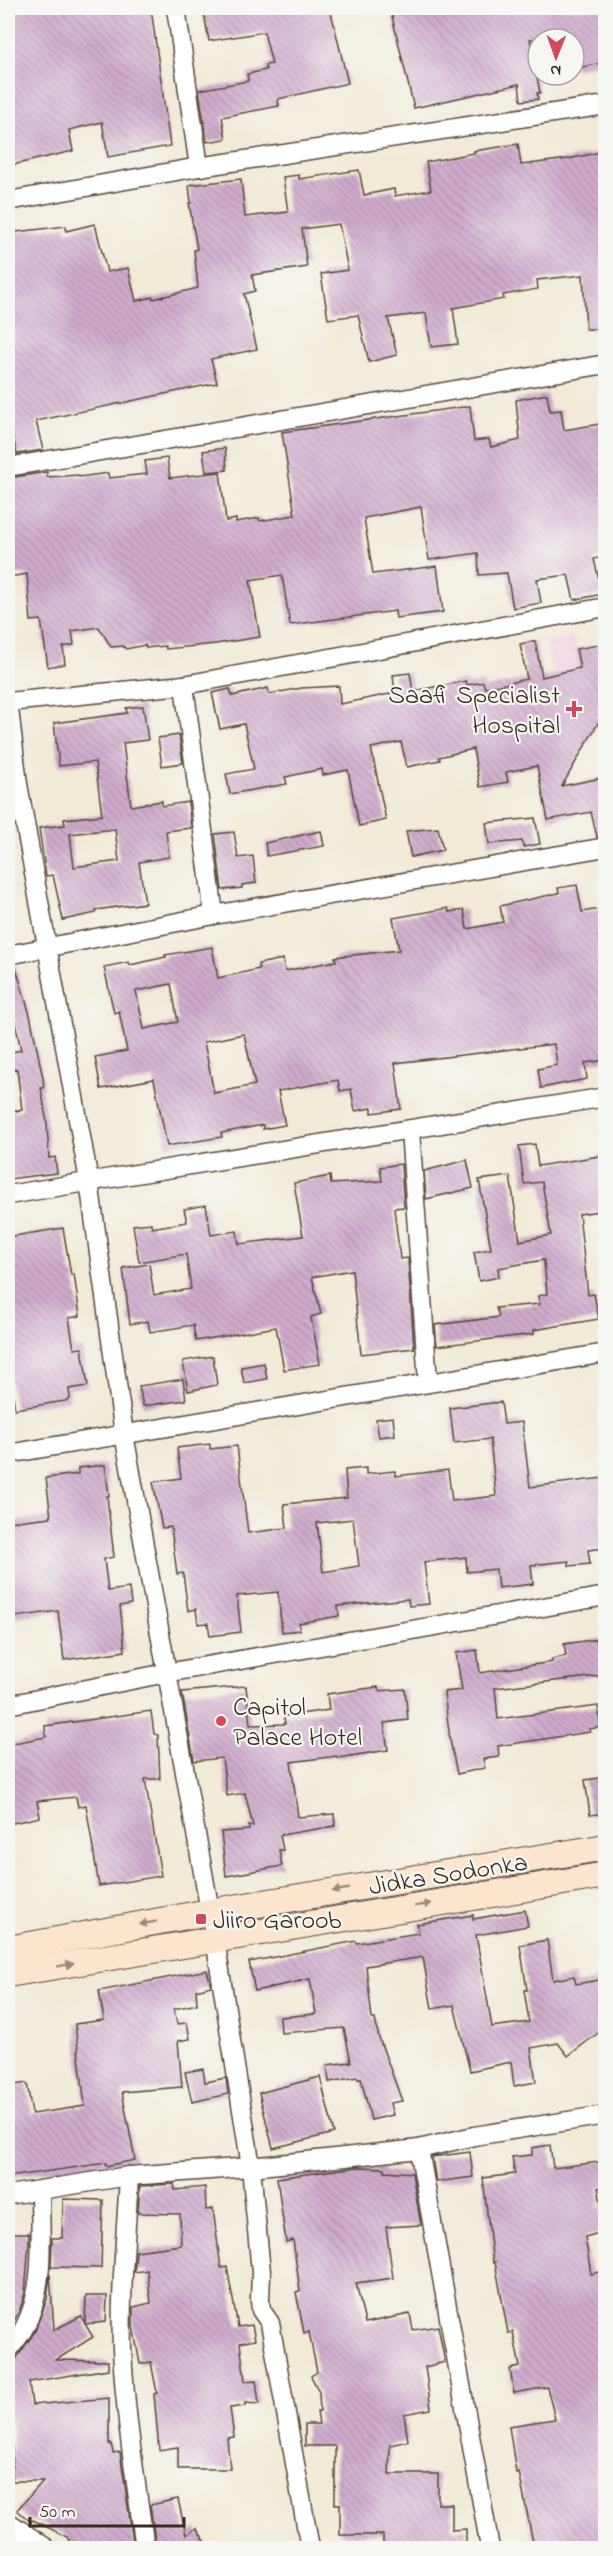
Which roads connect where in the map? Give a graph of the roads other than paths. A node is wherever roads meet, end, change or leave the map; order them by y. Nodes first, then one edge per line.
1 (176, 8) edge
2 (606, 105) edge
3 (199, 167) junction
4 (8, 201) edge
5 (606, 364) edge
6 (8, 467) edge
7 (606, 607) edge
8 (184, 685) junction
9 (8, 701) edge
10 (606, 848) edge
11 (214, 915) junction
12 (48, 948) junction
13 (8, 955) edge
14 (606, 1097) edge
15 (410, 1130) junction
16 (89, 1181) junction
17 (8, 1195) edge
18 (606, 1353) edge
19 (428, 1382) junction
20 (124, 1434) junction
21 (8, 1454) edge
22 (606, 1596) edge
23 (166, 1673) junction
24 (8, 1705) edge
25 (606, 1847) edge
26 (606, 1875) edge
27 (209, 1912) junction
28 (215, 1939) junction
29 (8, 1949) edge
30 (8, 1974) edge
31 (606, 2115) edge
32 (419, 2149) junction
33 (251, 2167) junction
34 (129, 2176) junction
35 (40, 2190) junction
36 (8, 2195) edge
37 (8, 2351) edge
38 (8, 2522) edge
39 (46, 2548) edge
40 (145, 2548) edge
41 (310, 2548) edge
42 (490, 2548) edge

1 - 3 street
2 - 3 street
3 - 4 street
5 - 6 street
7 - 8 street
8 - 9 street
8 - 11 street
9 - 12 street
10 - 11 street
11 - 12 street
12 - 13 street
12 - 16 street
14 - 15 street
15 - 16 street
15 - 19 street
16 - 17 street
16 - 20 street
18 - 19 street
19 - 20 street
20 - 21 street
20 - 23 street
22 - 23 street
23 - 24 street
23 - 27 street
25 -> 27 main road, Jidka Sodonka
28 -> 26 main road, Jidka Sodonka
27 - 28 street
27 -> 29 main road, Jidka Sodonka
30 -> 28 main road, Jidka Sodonka
28 - 33 street
31 - 32 street
32 - 33 street
32 - 42 street
33 - 34 street
33 - 41 street
34 - 35 street
34 - 40 street
35 - 36 street
35 - 37 street
38 - 39 street

